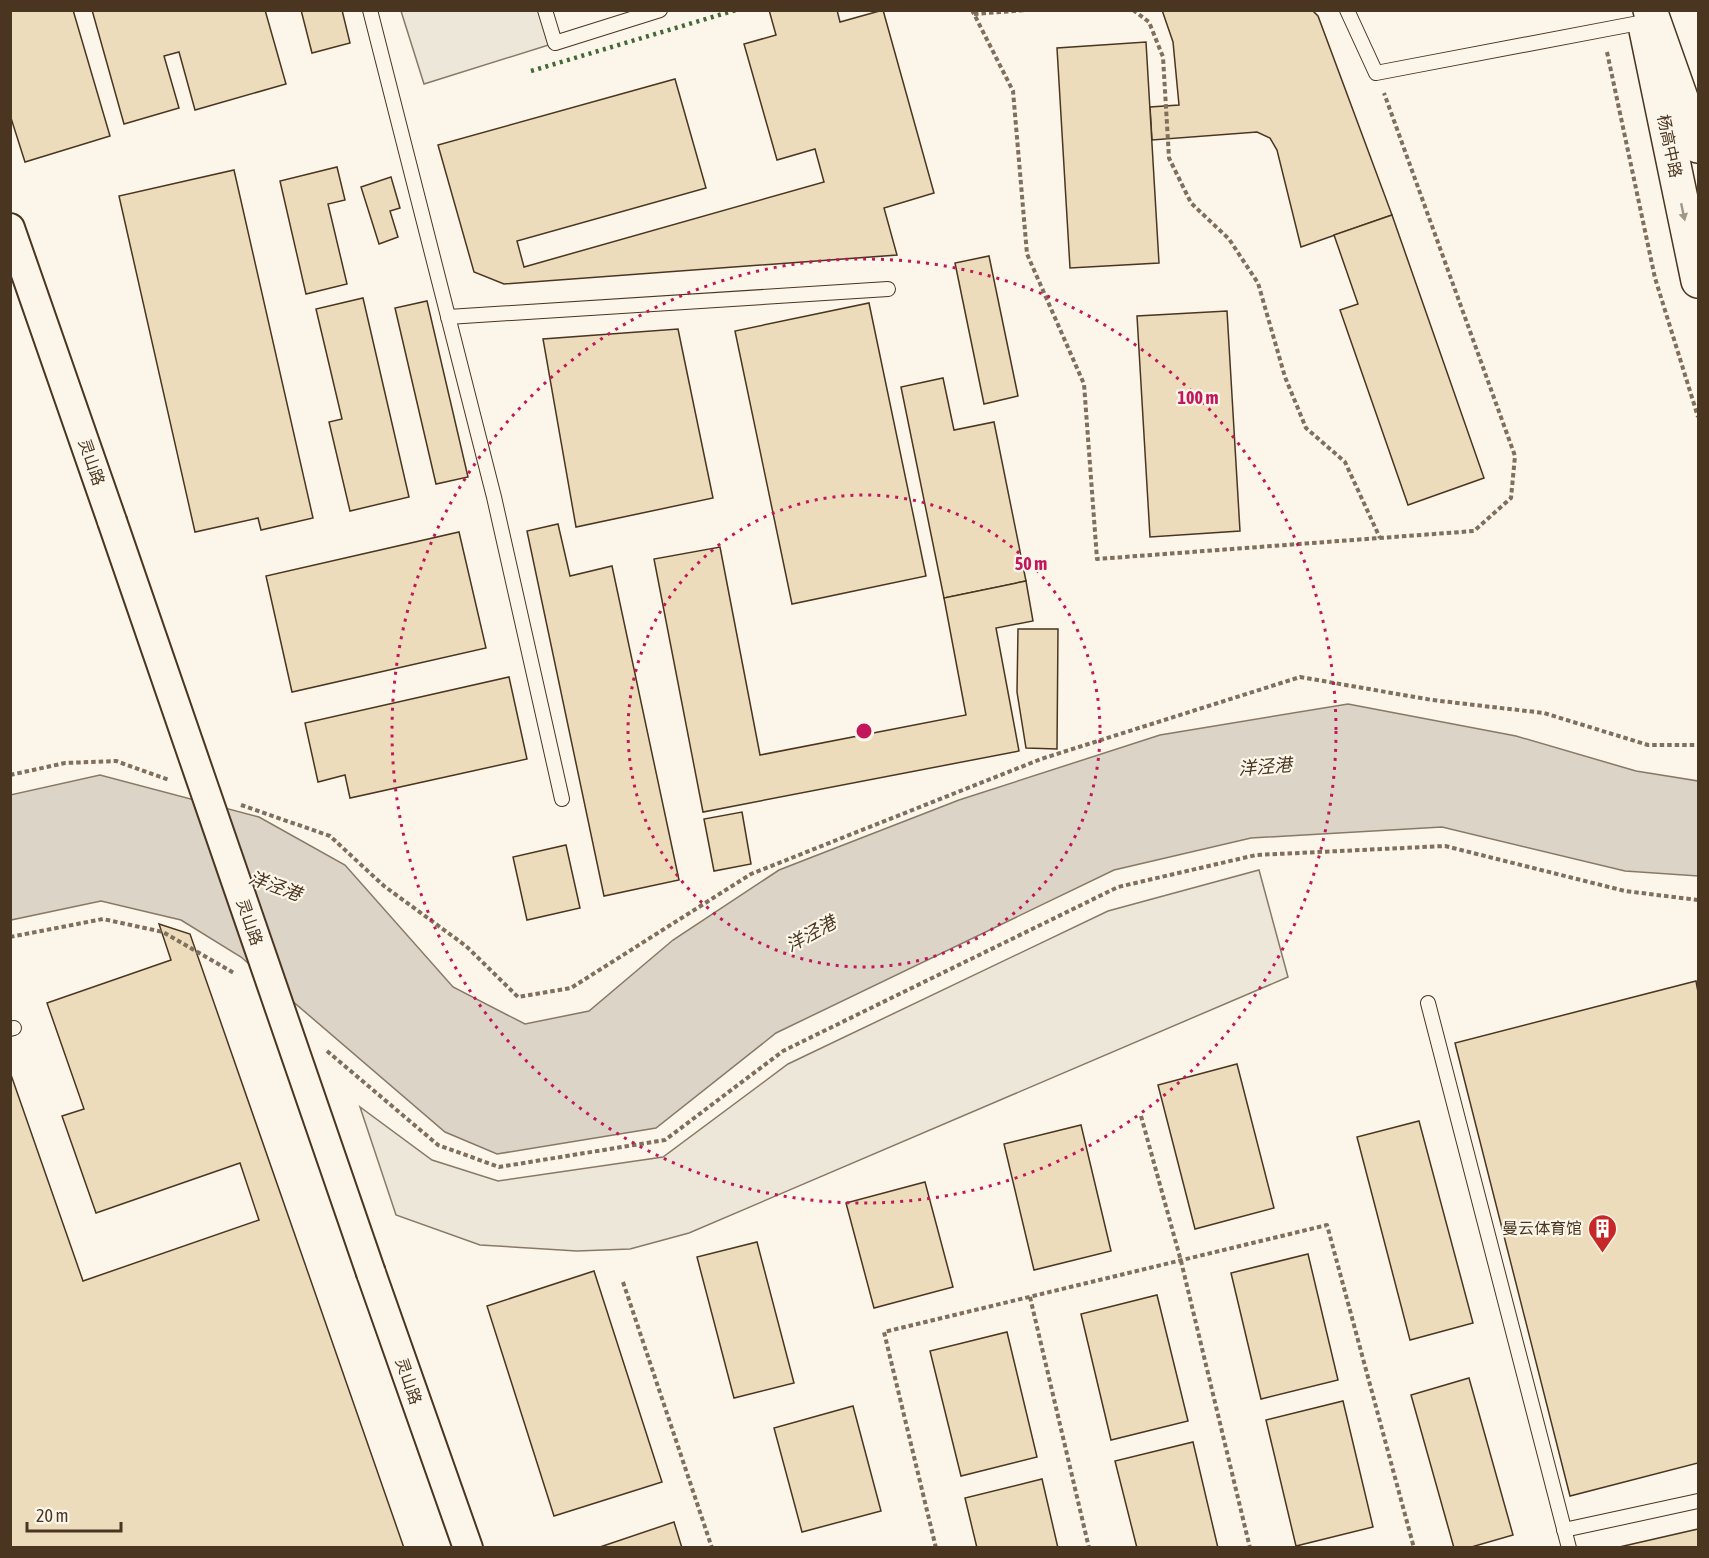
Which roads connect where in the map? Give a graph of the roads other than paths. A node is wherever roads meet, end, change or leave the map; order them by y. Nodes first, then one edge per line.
1 (370, 10) edge
2 (544, 10) edge
3 (660, 10) edge
4 (1347, 10) edge
5 (1645, 14) edge
6 (1698, 146) edge
7 (10, 228) edge
8 (1698, 281) edge
9 (888, 289) dead end
10 (448, 317) junction
11 (562, 799) dead end
12 (1428, 1003) dead end
13 (1698, 1501) edge
14 (1564, 1530) junction
15 (468, 1548) edge
16 (1569, 1548) edge

1 - 10 lane
2 - 3 lane
4 - 5 lane
5 - 6 main road, 杨高中路
5 -> 8 main road, 杨高中路
7 - 15 street, 灵山路, bridge
9 - 10 lane
10 - 11 lane
12 - 14 lane
13 - 14 lane
14 - 16 lane

